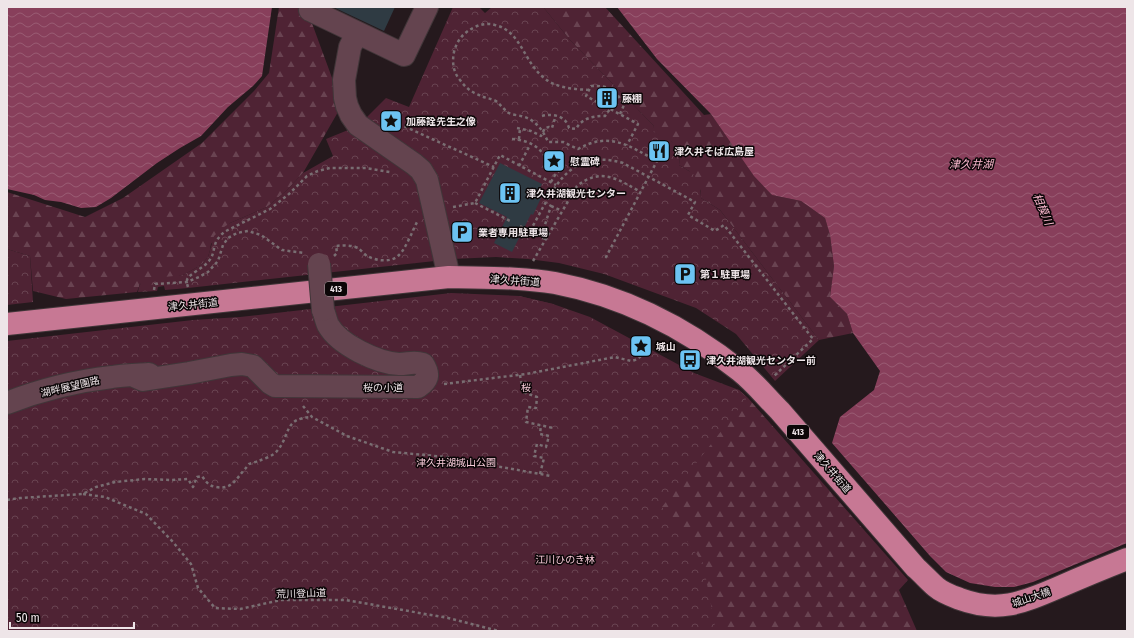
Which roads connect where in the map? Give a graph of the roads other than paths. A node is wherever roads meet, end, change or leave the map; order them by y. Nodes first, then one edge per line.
1 (312, 7) edge
2 (427, 7) edge
3 (357, 33) junction
4 (325, 254) road end
5 (450, 277) junction
6 (7, 324) edge
7 (231, 365) joint
8 (7, 403) edge
9 (1127, 559) edge
10 (916, 568) joint

1 - 3 street
2 - 3 street
3 - 5 street
4 - 7 street, 桜の小道, bridge
5 - 6 highway, 津久井街道 / 413
5 - 10 highway, 津久井街道 / 413
7 - 8 street, 湖畔展望園路
9 - 10 highway, 城山大橋 / 413

